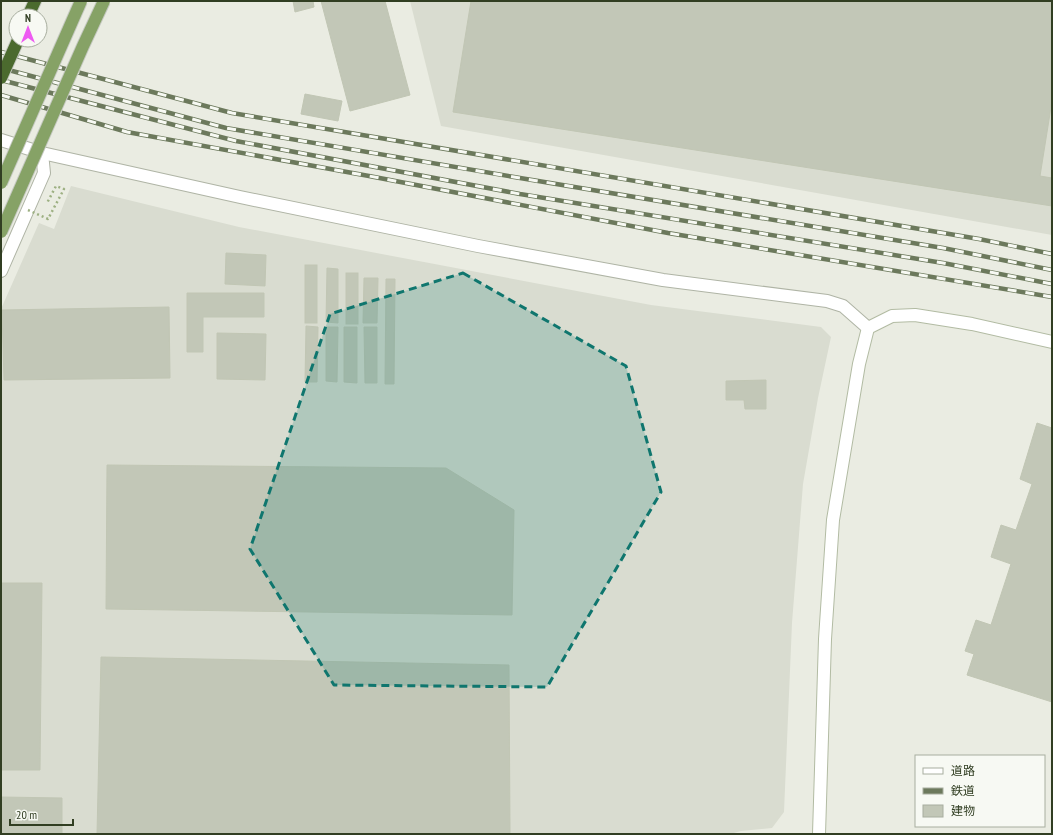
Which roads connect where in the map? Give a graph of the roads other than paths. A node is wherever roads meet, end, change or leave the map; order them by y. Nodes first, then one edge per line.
1 (81, 1) edge
2 (104, 1) edge
3 (14, 48) edge
4 (1, 78) edge
5 (1, 140) edge
6 (42, 153) junction
7 (1, 183) edge
8 (1, 232) edge
9 (1, 271) edge
10 (868, 328) junction
11 (1052, 342) edge
12 (819, 834) edge

1 - 7 main road, bridge
2 - 8 main road, bridge
3 - 4 highway, bridge
5 - 6 street
6 - 9 street
6 - 10 street
10 - 11 street
10 - 12 street

